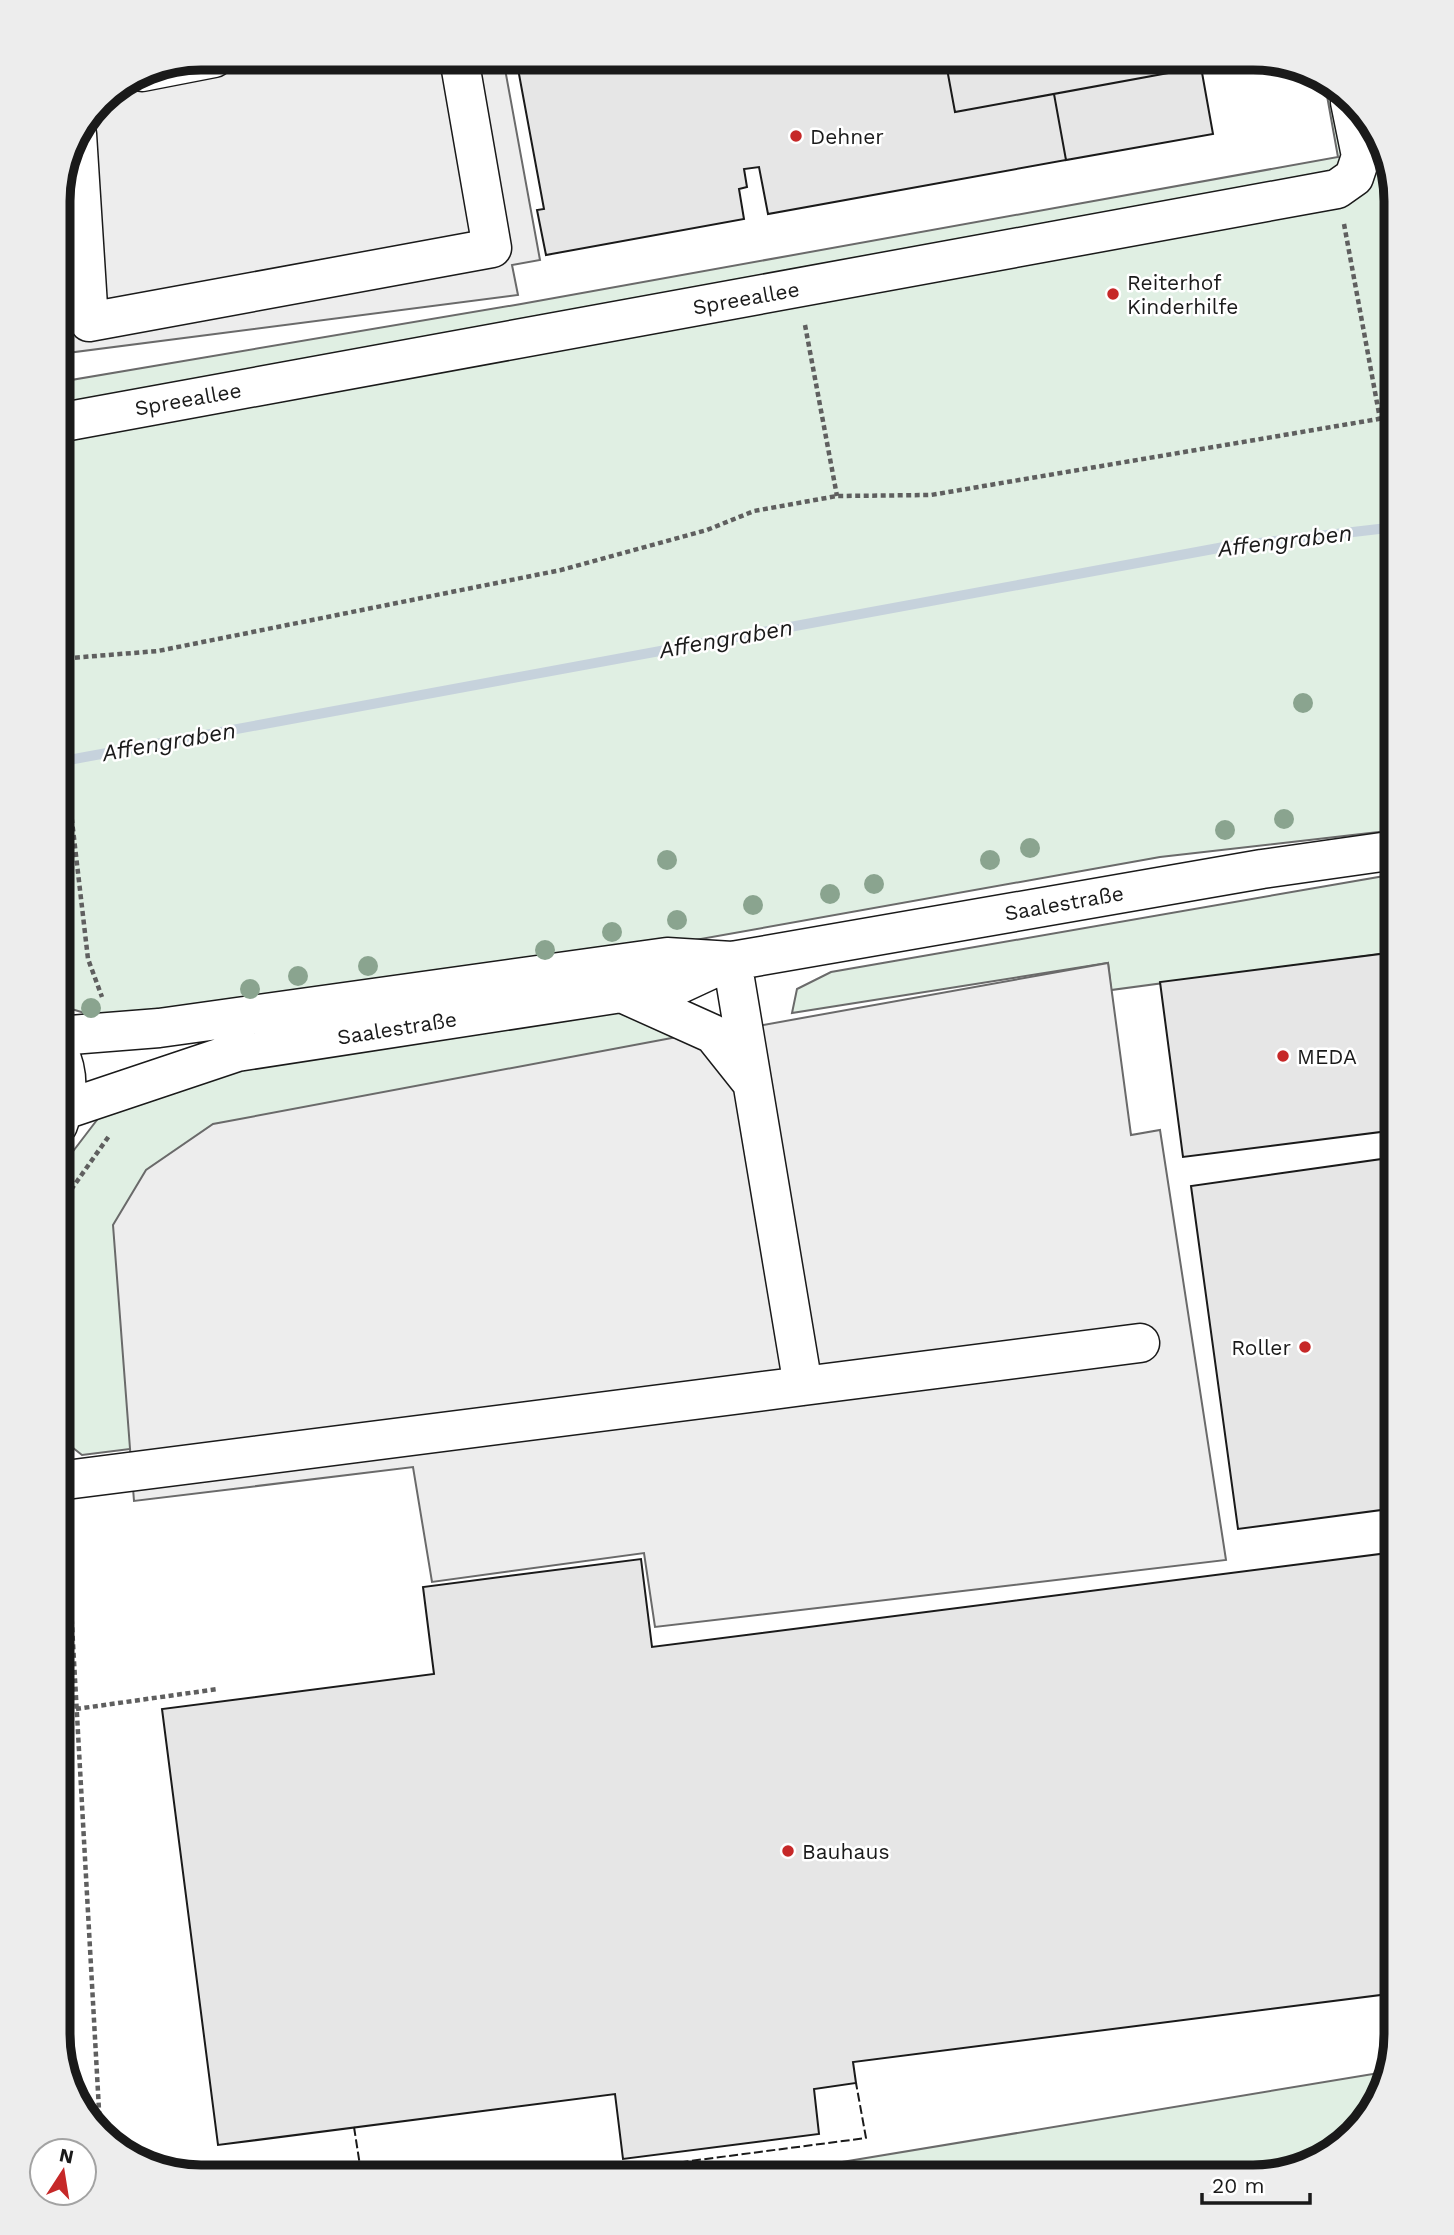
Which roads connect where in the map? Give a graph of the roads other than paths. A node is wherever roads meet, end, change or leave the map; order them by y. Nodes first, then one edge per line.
1 (461, 70) edge
2 (1353, 116) edge
3 (78, 155) edge
4 (70, 421) edge
5 (1384, 852) edge
6 (732, 961) junction
7 (624, 994) junction
8 (70, 1035) edge
9 (754, 1085) junction
10 (70, 1114) edge
11 (1140, 1343) dead end
12 (803, 1386) junction
13 (70, 1479) edge

1 - 3 street
2 - 4 street, Spreeallee
5 - 6 street, Saalestraße
6 - 7 street, Saalestraße
6 - 8 street, Saalestraße
6 - 9 street
7 - 9 street
7 - 10 street, Saalestraße
9 - 12 street
11 - 12 street
12 - 13 street

